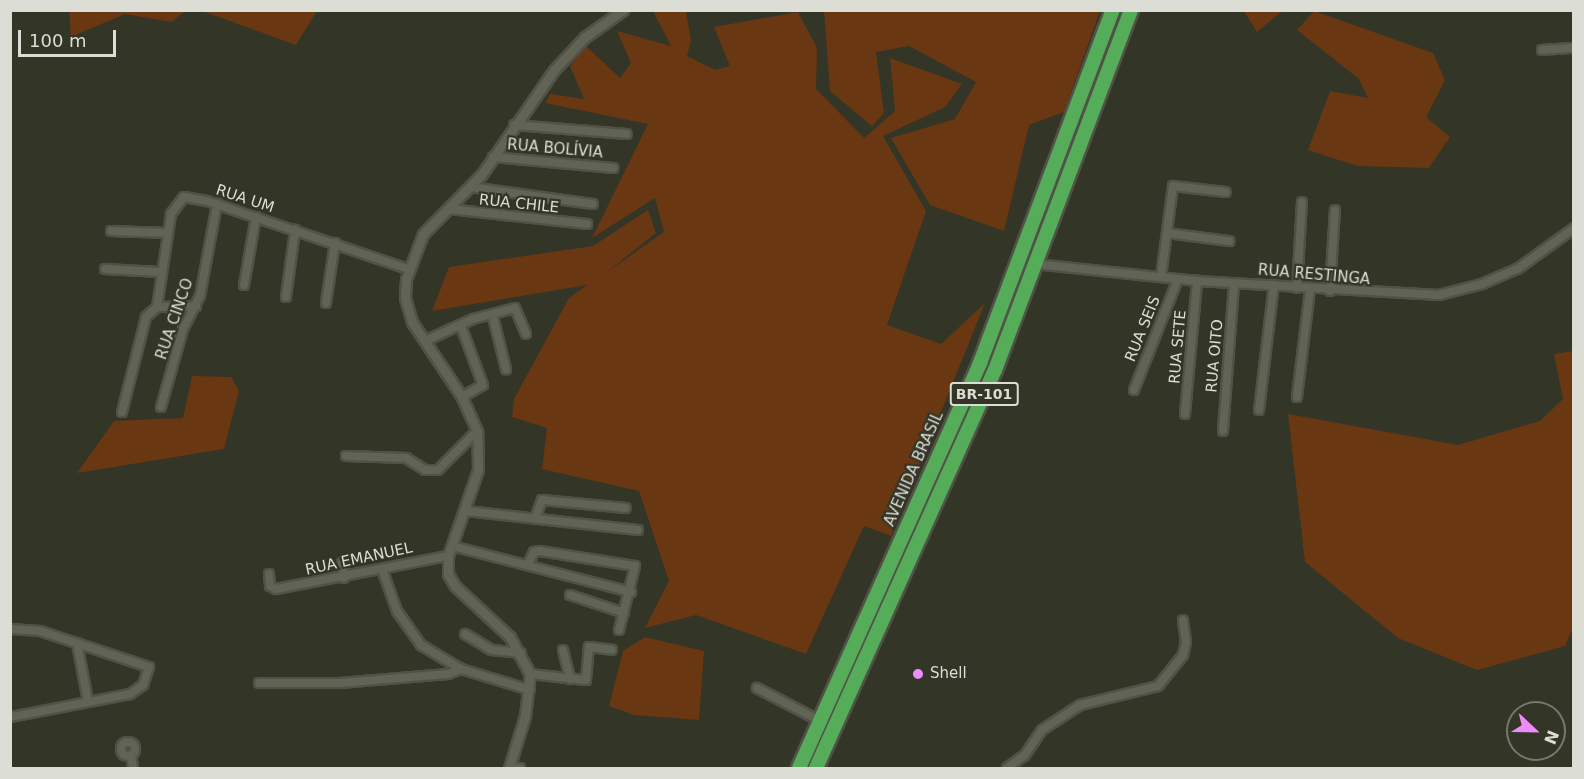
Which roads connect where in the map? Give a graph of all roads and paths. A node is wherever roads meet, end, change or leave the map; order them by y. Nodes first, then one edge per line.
1 (623, 10) edge
2 (1113, 10) edge
3 (1131, 10) edge
4 (1574, 48) edge
5 (1542, 50) dead end
6 (514, 125) junction
7 (627, 134) dead end
8 (493, 157) junction
9 (614, 168) dead end
10 (471, 187) junction
11 (1226, 192) dead end
12 (1302, 202) dead end
13 (217, 204) junction
14 (593, 204) dead end
15 (449, 209) junction
16 (1335, 210) dead end
17 (256, 217) junction
18 (587, 224) dead end
19 (1574, 228) edge
20 (295, 230) junction
21 (111, 231) dead end
22 (1167, 233) junction
23 (166, 234) junction
24 (1229, 241) dead end
25 (335, 243) junction
26 (1035, 264) junction
27 (105, 268) dead end
28 (408, 268) junction
29 (160, 272) junction
30 (1161, 277) junction
31 (1178, 279) junction
32 (1197, 281) junction
33 (1234, 283) junction
34 (244, 285) dead end
35 (1274, 285) junction
36 (1297, 288) junction
37 (1310, 290) junction
38 (1330, 291) junction
39 (286, 297) dead end
40 (326, 303) dead end
41 (196, 306) junction
42 (157, 307) junction
43 (493, 317) junction
44 (461, 326) junction
45 (526, 334) dead end
46 (425, 341) junction
47 (506, 369) dead end
48 (1134, 390) dead end
49 (462, 397) junction
50 (1298, 397) dead end
51 (161, 407) dead end
52 (1259, 410) dead end
53 (122, 412) dead end
54 (1185, 414) dead end
55 (477, 431) junction
56 (1223, 431) dead end
57 (346, 456) dead end
58 (626, 508) dead end
59 (465, 511) junction
60 (536, 519) junction
61 (639, 530) dead end
62 (452, 546) junction
63 (448, 556) junction
64 (342, 563) dead end
65 (528, 564) junction
66 (382, 569) junction
67 (269, 574) dead end
68 (344, 578) junction
69 (631, 592) junction
70 (570, 595) dead end
71 (624, 613) junction
72 (1183, 620) dead end
73 (10, 629) edge
74 (619, 630) dead end
75 (465, 634) dead end
76 (77, 643) junction
77 (563, 650) dead end
78 (612, 650) dead end
79 (521, 653) junction
80 (461, 669) junction
81 (530, 674) junction
82 (570, 679) junction
83 (259, 683) dead end
84 (757, 688) dead end
85 (530, 690) junction
86 (88, 701) junction
87 (10, 717) edge
88 (820, 721) junction
89 (822, 754) junction
90 (131, 755) dead end
91 (509, 767) edge
92 (133, 768) edge
93 (520, 768) edge
94 (799, 768) edge
95 (816, 768) edge
96 (827, 768) edge
97 (1007, 768) edge

1 - 6 street
2 - 88 highway, AVENIDA BRASIL / BR-101
3 - 26 highway, BR-101
4 - 5 street
6 - 7 street
6 - 8 street
8 - 9 street, RUA BOLÍVIA
8 - 10 street
10 - 14 street
10 - 15 street
11 - 22 street
12 - 36 street
13 - 17 street, RUA UM
13 - 23 street, RUA UM
13 - 41 street, RUA CINCO
15 - 18 street, RUA CHILE
15 - 28 street
16 - 38 street
17 - 20 street, RUA UM
17 - 34 street
19 - 38 street, RUA RESTINGA
20 - 25 street, RUA UM
20 - 39 street
21 - 23 street
22 - 24 street
22 - 30 street
23 - 29 street, RUA UM
25 - 28 street, RUA UM
25 - 40 street
26 - 30 street, RUA RESTINGA
26 - 89 highway, BR-101
27 - 29 street
28 - 46 street
29 - 42 street, RUA UM
30 - 31 street, RUA RESTINGA
31 - 32 street, RUA RESTINGA
31 - 48 street, RUA SEIS
32 - 33 street, RUA RESTINGA
32 - 54 street, RUA SETE
33 - 35 street, RUA RESTINGA
33 - 56 street, RUA OITO
35 - 36 street, RUA RESTINGA
35 - 52 street
36 - 37 street, RUA RESTINGA
37 - 38 street, RUA RESTINGA
37 - 50 street
41 - 42 street
41 - 51 street, RUA CINCO
42 - 53 street
43 - 44 street
43 - 45 street
43 - 47 street
44 - 46 street
44 - 49 street
46 - 49 street
49 - 55 street
55 - 57 street
55 - 59 street
58 - 60 street
59 - 60 street
59 - 62 street
60 - 61 street
62 - 63 street
62 - 65 street
63 - 66 street, RUA EMANUEL
63 - 79 street
64 - 68 street
65 - 69 street
65 - 69 street
66 - 68 street, RUA EMANUEL
66 - 80 street
67 - 68 street, RUA EMANUEL
69 - 71 street
70 - 71 street
71 - 74 street
72 - 97 street
73 - 76 street
75 - 79 street
76 - 86 street
76 - 86 street
77 - 82 street
78 - 82 street
79 - 81 street
80 - 83 street
80 - 85 street
81 - 82 street
81 - 85 street
84 - 88 street
85 - 91 street
86 - 87 street
88 - 94 highway, AVENIDA BRASIL / BR-101
89 - 95 highway, BR-101
89 - 96 street
90 - 92 street
91 - 93 street

